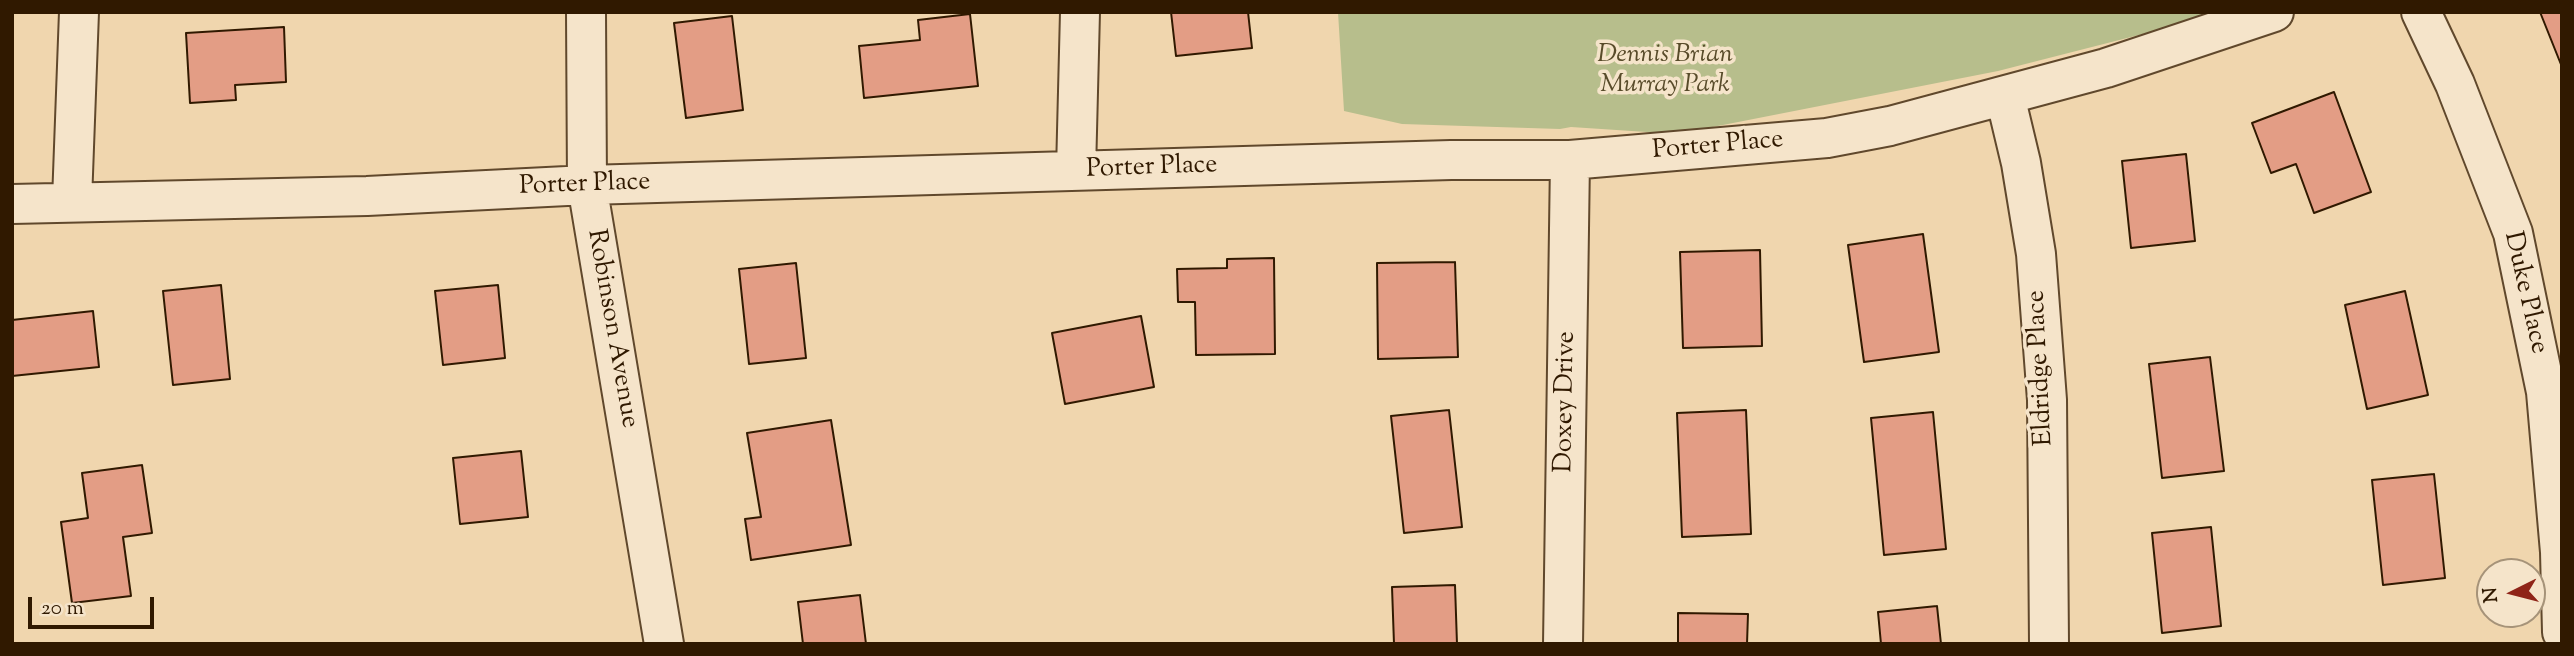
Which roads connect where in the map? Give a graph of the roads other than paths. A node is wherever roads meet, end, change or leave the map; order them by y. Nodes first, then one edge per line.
1 (79, 12) edge
2 (586, 12) edge
3 (1080, 12) edge
4 (2274, 12) edge
5 (2421, 12) edge
6 (2005, 96) junction
7 (1570, 160) junction
8 (1076, 171) junction
9 (587, 185) junction
10 (72, 201) junction
11 (12, 204) edge
12 (2562, 632) edge
13 (664, 644) edge
14 (1563, 644) edge
15 (2049, 644) edge

1 - 10 street
2 - 9 street, Robinson Avenue
3 - 8 street
4 - 6 street, Porter Place
5 - 12 street, Duke Place
6 - 7 street, Porter Place
6 - 15 street, Eldridge Place
7 - 8 street, Porter Place
7 - 14 street, Doxey Drive
8 - 9 street, Porter Place
9 - 10 street, Porter Place
9 - 13 street, Robinson Avenue
10 - 11 street, Porter Place

